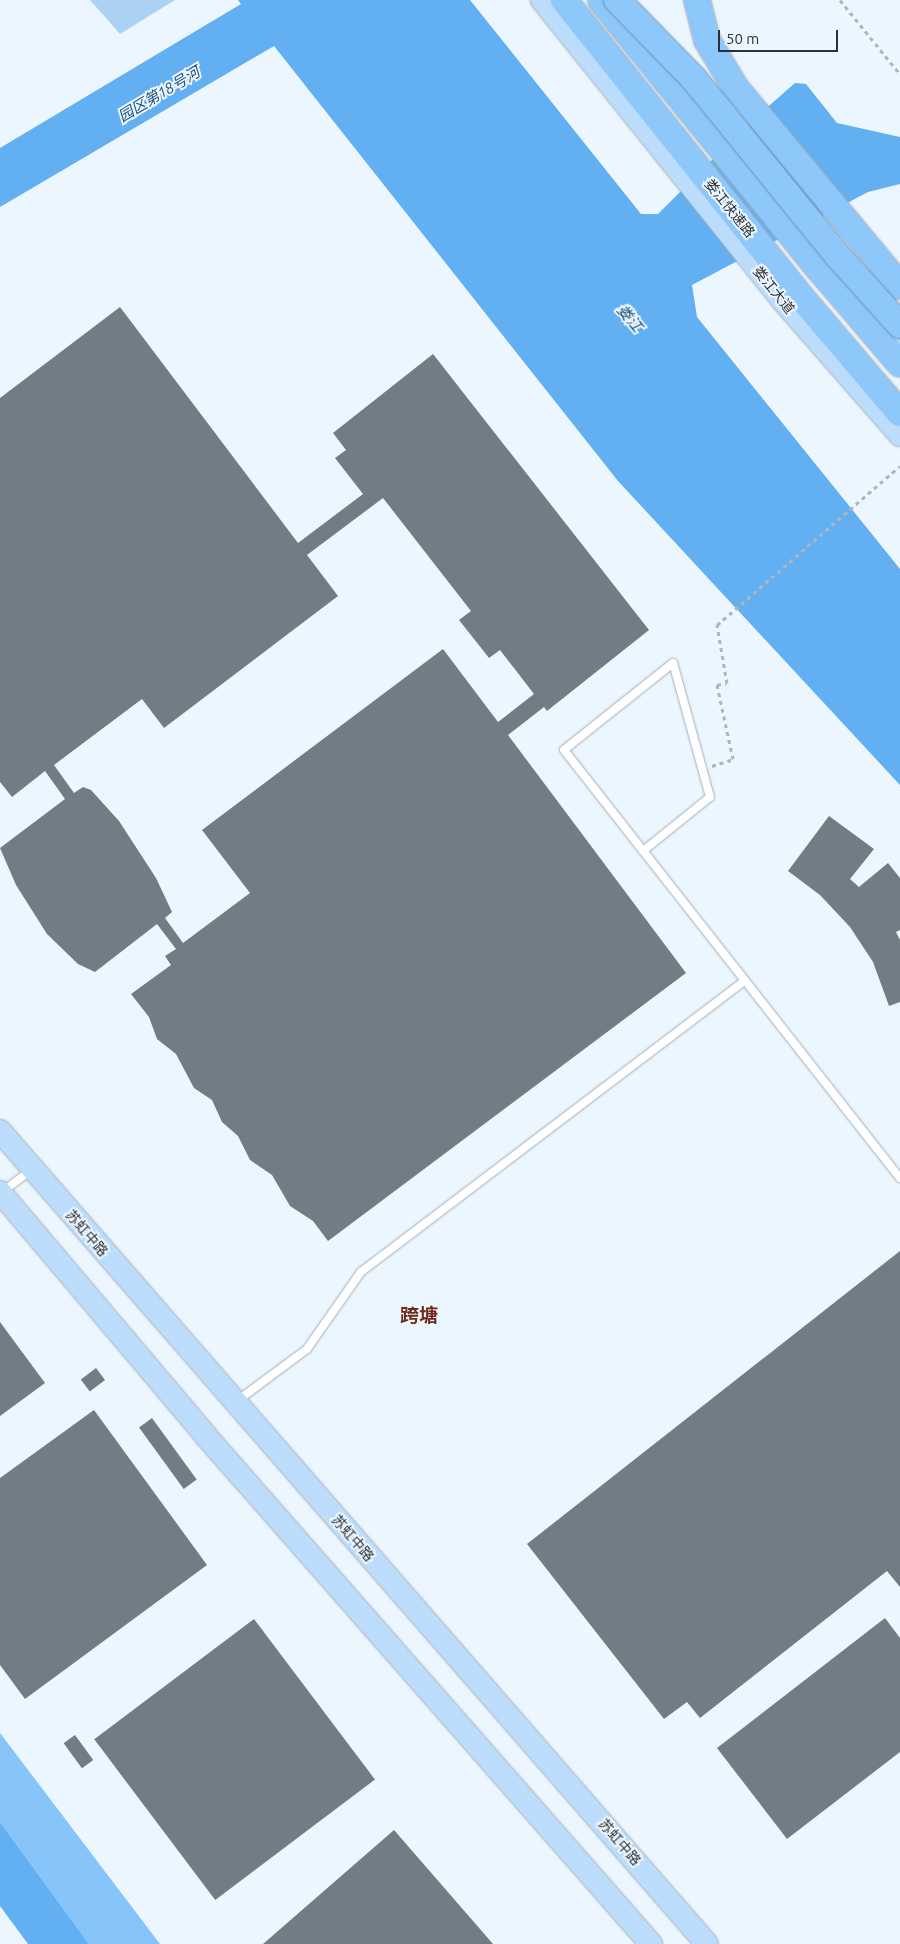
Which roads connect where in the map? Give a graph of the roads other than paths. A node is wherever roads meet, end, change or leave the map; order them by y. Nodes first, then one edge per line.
1 (542, 0) edge
2 (564, 0) edge
3 (602, 0) edge
4 (617, 0) edge
5 (622, 0) edge
6 (696, 0) edge
7 (900, 286) edge
8 (900, 325) edge
9 (900, 344) edge
10 (900, 364) edge
11 (900, 413) edge
12 (900, 435) edge
13 (643, 851) junction
14 (745, 981) junction
15 (0, 1131) edge
16 (32, 1170) junction
17 (900, 1178) edge
18 (0, 1193) edge
19 (236, 1403) junction
20 (651, 1944) edge
21 (707, 1944) edge

1 - 12 main road, 娄江大道
2 - 11 highway, 娄江快速路
3 - 10 highway
4 - 8 highway, bridge
5 - 9 main road
6 - 7 highway
13 - 13 lane
13 - 14 lane
14 - 17 lane
14 - 19 lane
15 - 16 main road, 苏虹中路
16 - 18 lane
16 - 19 main road, 苏虹中路
18 - 20 main road
19 - 21 main road, 苏虹中路

